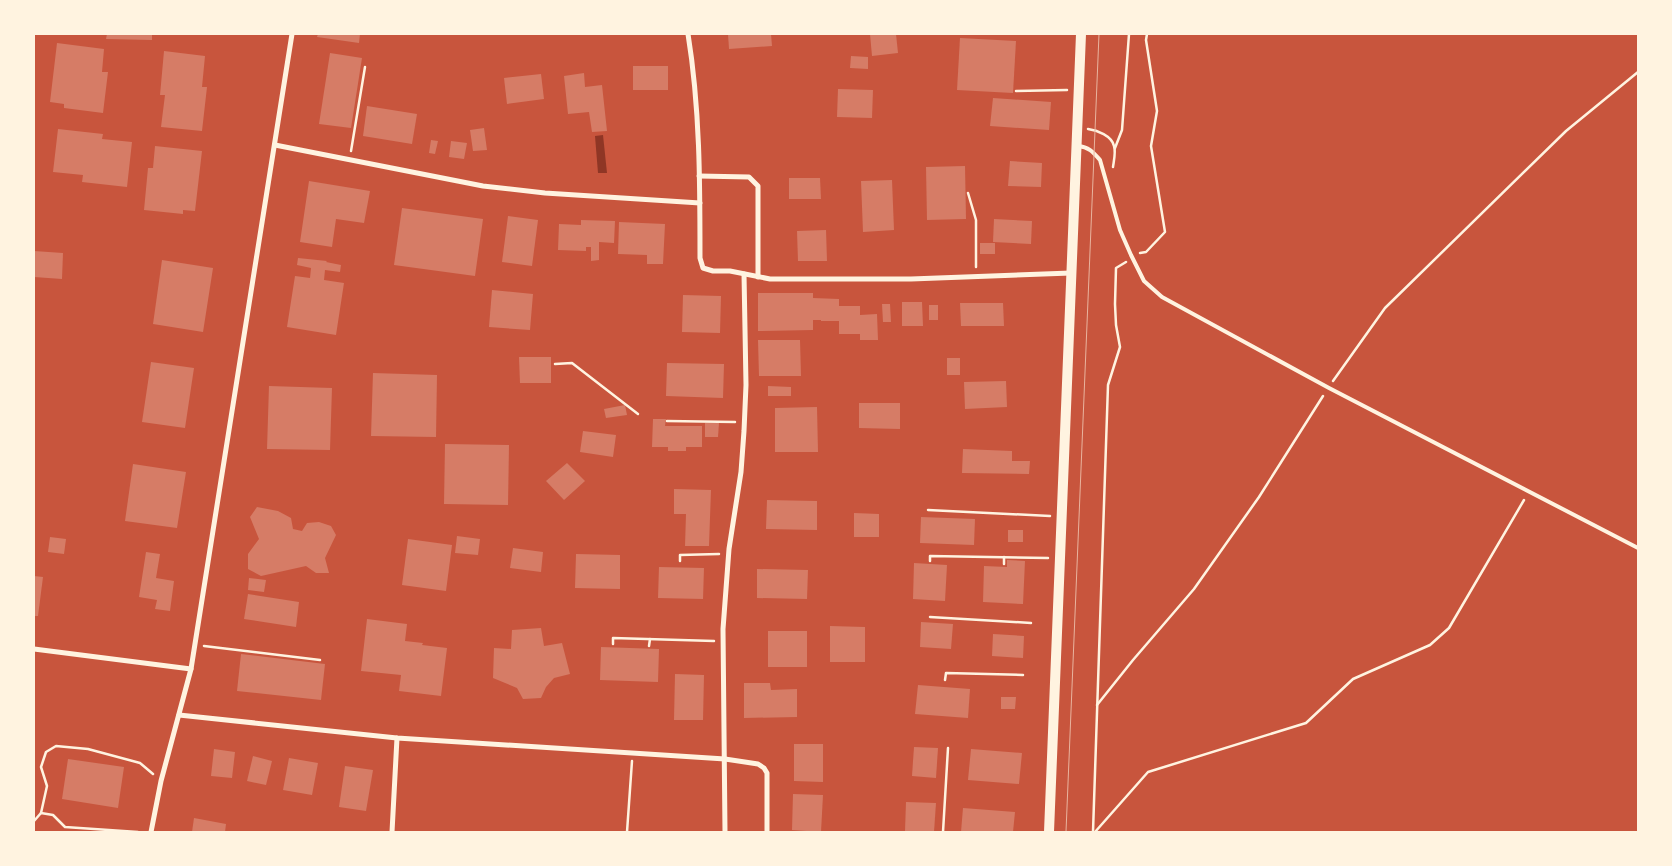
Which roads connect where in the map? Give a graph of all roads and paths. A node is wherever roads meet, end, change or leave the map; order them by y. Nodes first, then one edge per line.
1 (292, 34) edge
2 (688, 34) edge
3 (1080, 34) edge
4 (1129, 34) edge
5 (1148, 34) edge
6 (365, 67) dead end
7 (1638, 72) edge
8 (1078, 90) junction
9 (1016, 91) dead end
10 (275, 146) junction
11 (1076, 146) junction
12 (1115, 148) dead end
13 (350, 160) junction
14 (699, 176) junction
15 (968, 193) dead end
16 (700, 203) junction
17 (1130, 255) junction
18 (1071, 272) junction
19 (744, 274) junction
20 (976, 276) junction
21 (758, 277) junction
22 (555, 364) dead end
23 (1329, 388) junction
24 (638, 414) dead end
25 (667, 421) dead end
26 (744, 422) junction
27 (1524, 501) dead end
28 (928, 510) dead end
29 (1061, 517) junction
30 (1638, 548) edge
31 (728, 554) junction
32 (1004, 557) junction
33 (1060, 558) junction
34 (680, 561) dead end
35 (930, 561) dead end
36 (1004, 564) dead end
37 (930, 618) dead end
38 (1031, 622) dead end
39 (650, 639) junction
40 (723, 641) junction
41 (613, 644) dead end
42 (195, 645) junction
43 (650, 646) dead end
44 (34, 649) edge
45 (320, 660) dead end
46 (191, 669) junction
47 (1023, 675) dead end
48 (945, 680) dead end
49 (1097, 704) junction
50 (179, 714) junction
51 (397, 738) junction
52 (948, 748) dead end
53 (633, 754) junction
54 (725, 759) junction
55 (161, 781) junction
56 (41, 813) junction
57 (34, 820) edge
58 (138, 832) edge
59 (151, 832) edge
60 (392, 832) edge
61 (628, 832) edge
62 (725, 832) edge
63 (767, 832) edge
64 (943, 832) edge
65 (1049, 832) edge
66 (1094, 832) edge

1 - 10 street
2 - 14 street
3 - 8 main road
4 - 12 path
5 - 17 path
6 - 13 path
7 - 23 path
8 - 9 path
8 - 11 main road
10 - 13 street
10 - 42 street
11 - 17 lane
11 - 18 main road
13 - 16 street
14 - 16 street
14 - 21 street
15 - 20 path
16 - 19 street
17 - 23 lane
17 - 49 path
18 - 20 street
18 - 29 main road
19 - 21 street
19 - 26 street
20 - 21 street
22 - 24 path
23 - 30 lane
23 - 49 path
25 - 26 path
26 - 31 street
27 - 66 path
28 - 29 path
29 - 33 main road
31 - 34 path
31 - 40 street
32 - 33 path
32 - 35 path
32 - 36 path
33 - 65 main road
37 - 38 path
39 - 40 path
39 - 41 path
39 - 43 path
40 - 54 street
42 - 45 path
42 - 46 street
44 - 46 street
46 - 50 street
47 - 48 path
49 - 66 path
50 - 51 street
50 - 55 street
51 - 53 street
51 - 60 street
52 - 64 path
53 - 54 street
53 - 61 path
54 - 62 street
54 - 63 street
55 - 56 path
55 - 59 street
56 - 57 path
56 - 58 path

